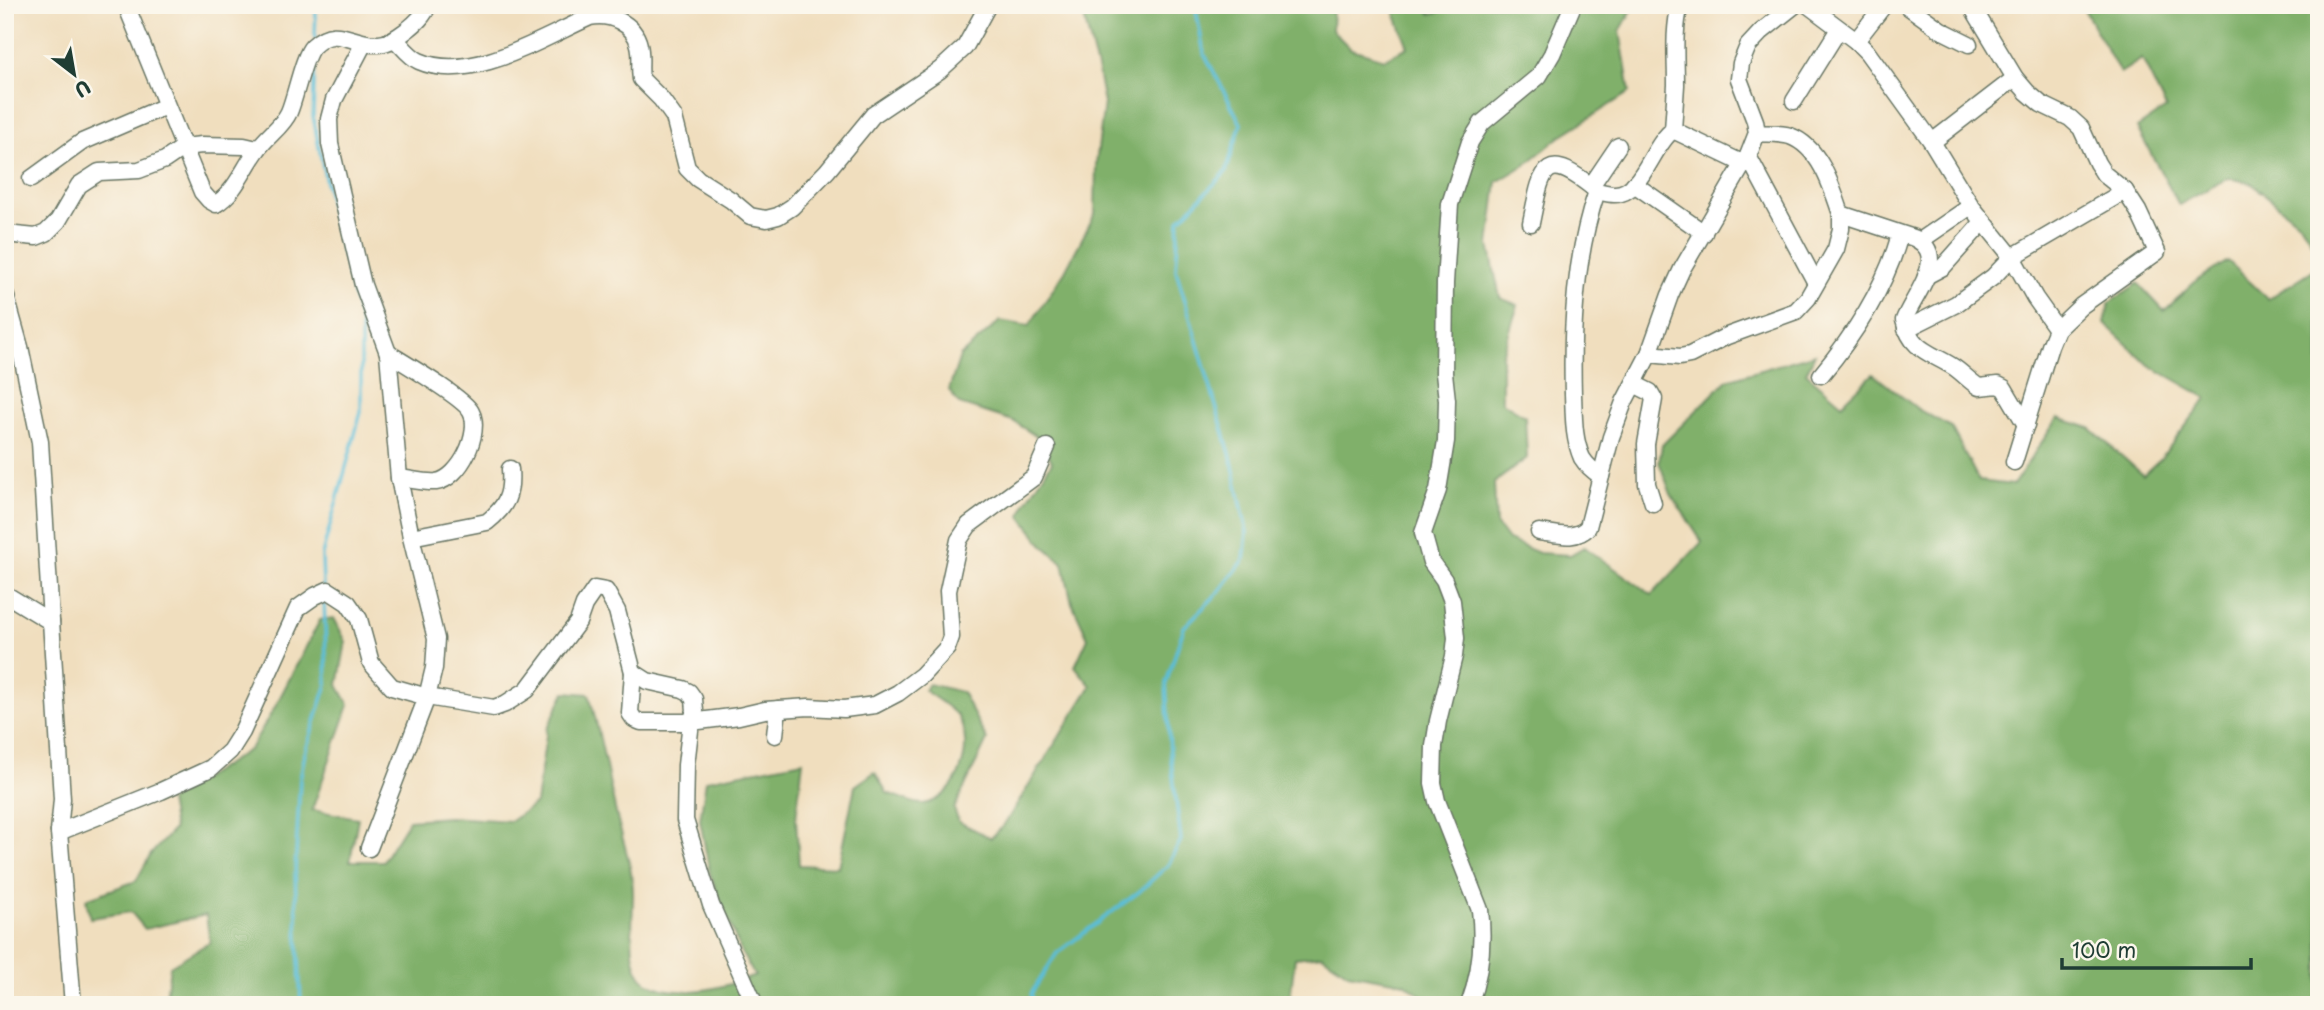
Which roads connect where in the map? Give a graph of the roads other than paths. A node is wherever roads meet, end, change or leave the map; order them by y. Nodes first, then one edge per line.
1 (126, 5) edge
2 (428, 5) edge
3 (988, 5) edge
4 (1573, 5) edge
5 (1680, 5) edge
6 (1795, 5) edge
7 (1808, 5) edge
8 (1838, 5) edge
9 (1884, 5) edge
10 (1906, 5) edge
11 (1971, 5) edge
12 (1833, 24) junction
13 (395, 39) junction
14 (1857, 41) junction
15 (364, 43) junction
16 (1969, 44) dead end
17 (2015, 78) junction
18 (1794, 101) dead end
19 (166, 106) junction
20 (1673, 130) junction
21 (1757, 133) junction
22 (1932, 142) junction
23 (1618, 146) dead end
24 (184, 147) junction
25 (257, 149) junction
26 (1745, 160) junction
27 (31, 179) dead end
28 (1634, 184) junction
29 (1594, 189) junction
30 (2125, 191) junction
31 (1970, 206) junction
32 (1841, 214) junction
33 (1531, 223) dead end
34 (1982, 223) junction
35 (5, 233) edge
36 (1704, 233) junction
37 (1900, 235) junction
38 (1920, 241) junction
39 (2012, 257) junction
40 (1927, 276) junction
41 (1816, 283) junction
42 (5, 293) edge
43 (1906, 329) junction
44 (2057, 329) junction
45 (388, 353) junction
46 (1649, 354) junction
47 (1821, 375) dead end
48 (1634, 383) junction
49 (2026, 425) junction
50 (1047, 447) dead end
51 (2014, 462) dead end
52 (509, 469) dead end
53 (1601, 476) junction
54 (399, 478) junction
55 (1653, 503) dead end
56 (1539, 532) dead end
57 (411, 537) junction
58 (5, 594) edge
59 (51, 622) junction
60 (634, 672) junction
61 (427, 697) junction
62 (778, 709) junction
63 (691, 722) junction
64 (775, 735) dead end
65 (59, 832) junction
66 (369, 849) dead end
67 (73, 1005) edge
68 (755, 1005) edge
69 (1469, 1005) edge

1 - 19 street
2 - 13 street
3 - 13 street
4 - 69 street
5 - 20 street
6 - 21 street
7 - 12 street
8 - 12 street
9 - 14 street
10 - 16 street
11 - 17 street
12 - 14 street
12 - 18 street
13 - 15 street
14 - 22 street
15 - 25 street
15 - 45 street
17 - 22 street
17 - 30 street
19 - 24 street
19 - 27 street
20 - 26 street
20 - 28 street
21 - 26 street
21 - 32 street
22 - 31 street
23 - 29 street
24 - 25 street
24 - 25 street
24 - 35 street
26 - 36 street
26 - 41 street
28 - 29 street
28 - 36 street
29 - 33 street
29 - 53 street
30 - 39 street
30 - 44 street
31 - 34 street
31 - 38 street
32 - 37 street
32 - 41 street
34 - 39 street
34 - 40 street
36 - 46 street
37 - 38 street
37 - 47 street
38 - 40 street
39 - 43 street
39 - 44 street
40 - 43 street
41 - 46 street
42 - 59 street
43 - 49 street
44 - 49 street
45 - 54 street
45 - 54 street
46 - 48 street
48 - 53 street
48 - 55 street
49 - 51 street
50 - 62 street
52 - 57 street
53 - 56 street
54 - 57 street
57 - 61 street
58 - 59 street
59 - 65 street
60 - 61 street
60 - 63 street
60 - 63 street
61 - 65 street
61 - 66 street
62 - 63 street
62 - 64 street
63 - 68 street
65 - 67 street

